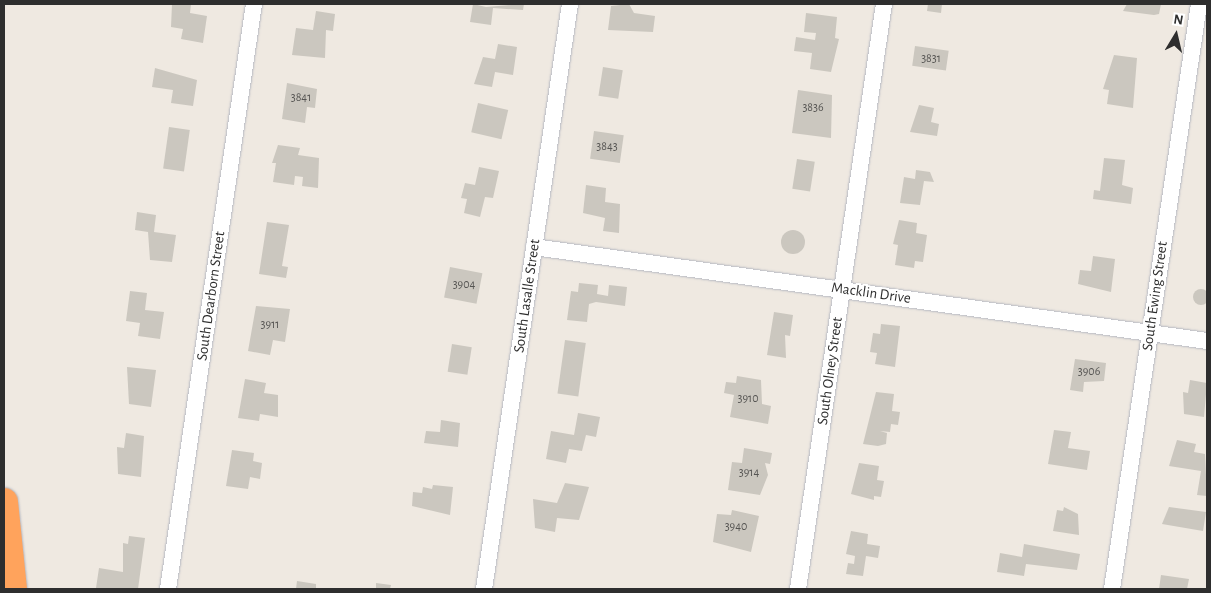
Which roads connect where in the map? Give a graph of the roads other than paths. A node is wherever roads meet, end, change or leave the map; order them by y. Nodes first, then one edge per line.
1 (254, 4) edge
2 (570, 4) edge
3 (884, 4) edge
4 (1198, 4) edge
5 (534, 246) junction
6 (842, 289) junction
7 (1150, 332) junction
8 (1207, 341) edge
9 (4, 502) edge
10 (13, 589) edge
11 (168, 589) edge
12 (484, 589) edge
13 (798, 589) edge
14 (1112, 589) edge

1 - 11 street, South Dearborn Street
2 - 5 street, South Lasalle Street
3 - 6 street, South Olney Street
4 - 7 street, South Ewing Street
5 - 6 street, Macklin Drive
5 - 12 street, South Lasalle Street
6 - 7 street, Macklin Drive
6 - 13 street, South Olney Street
7 - 8 street, Macklin Drive
7 - 14 street, South Ewing Street
9 - 10 highway

